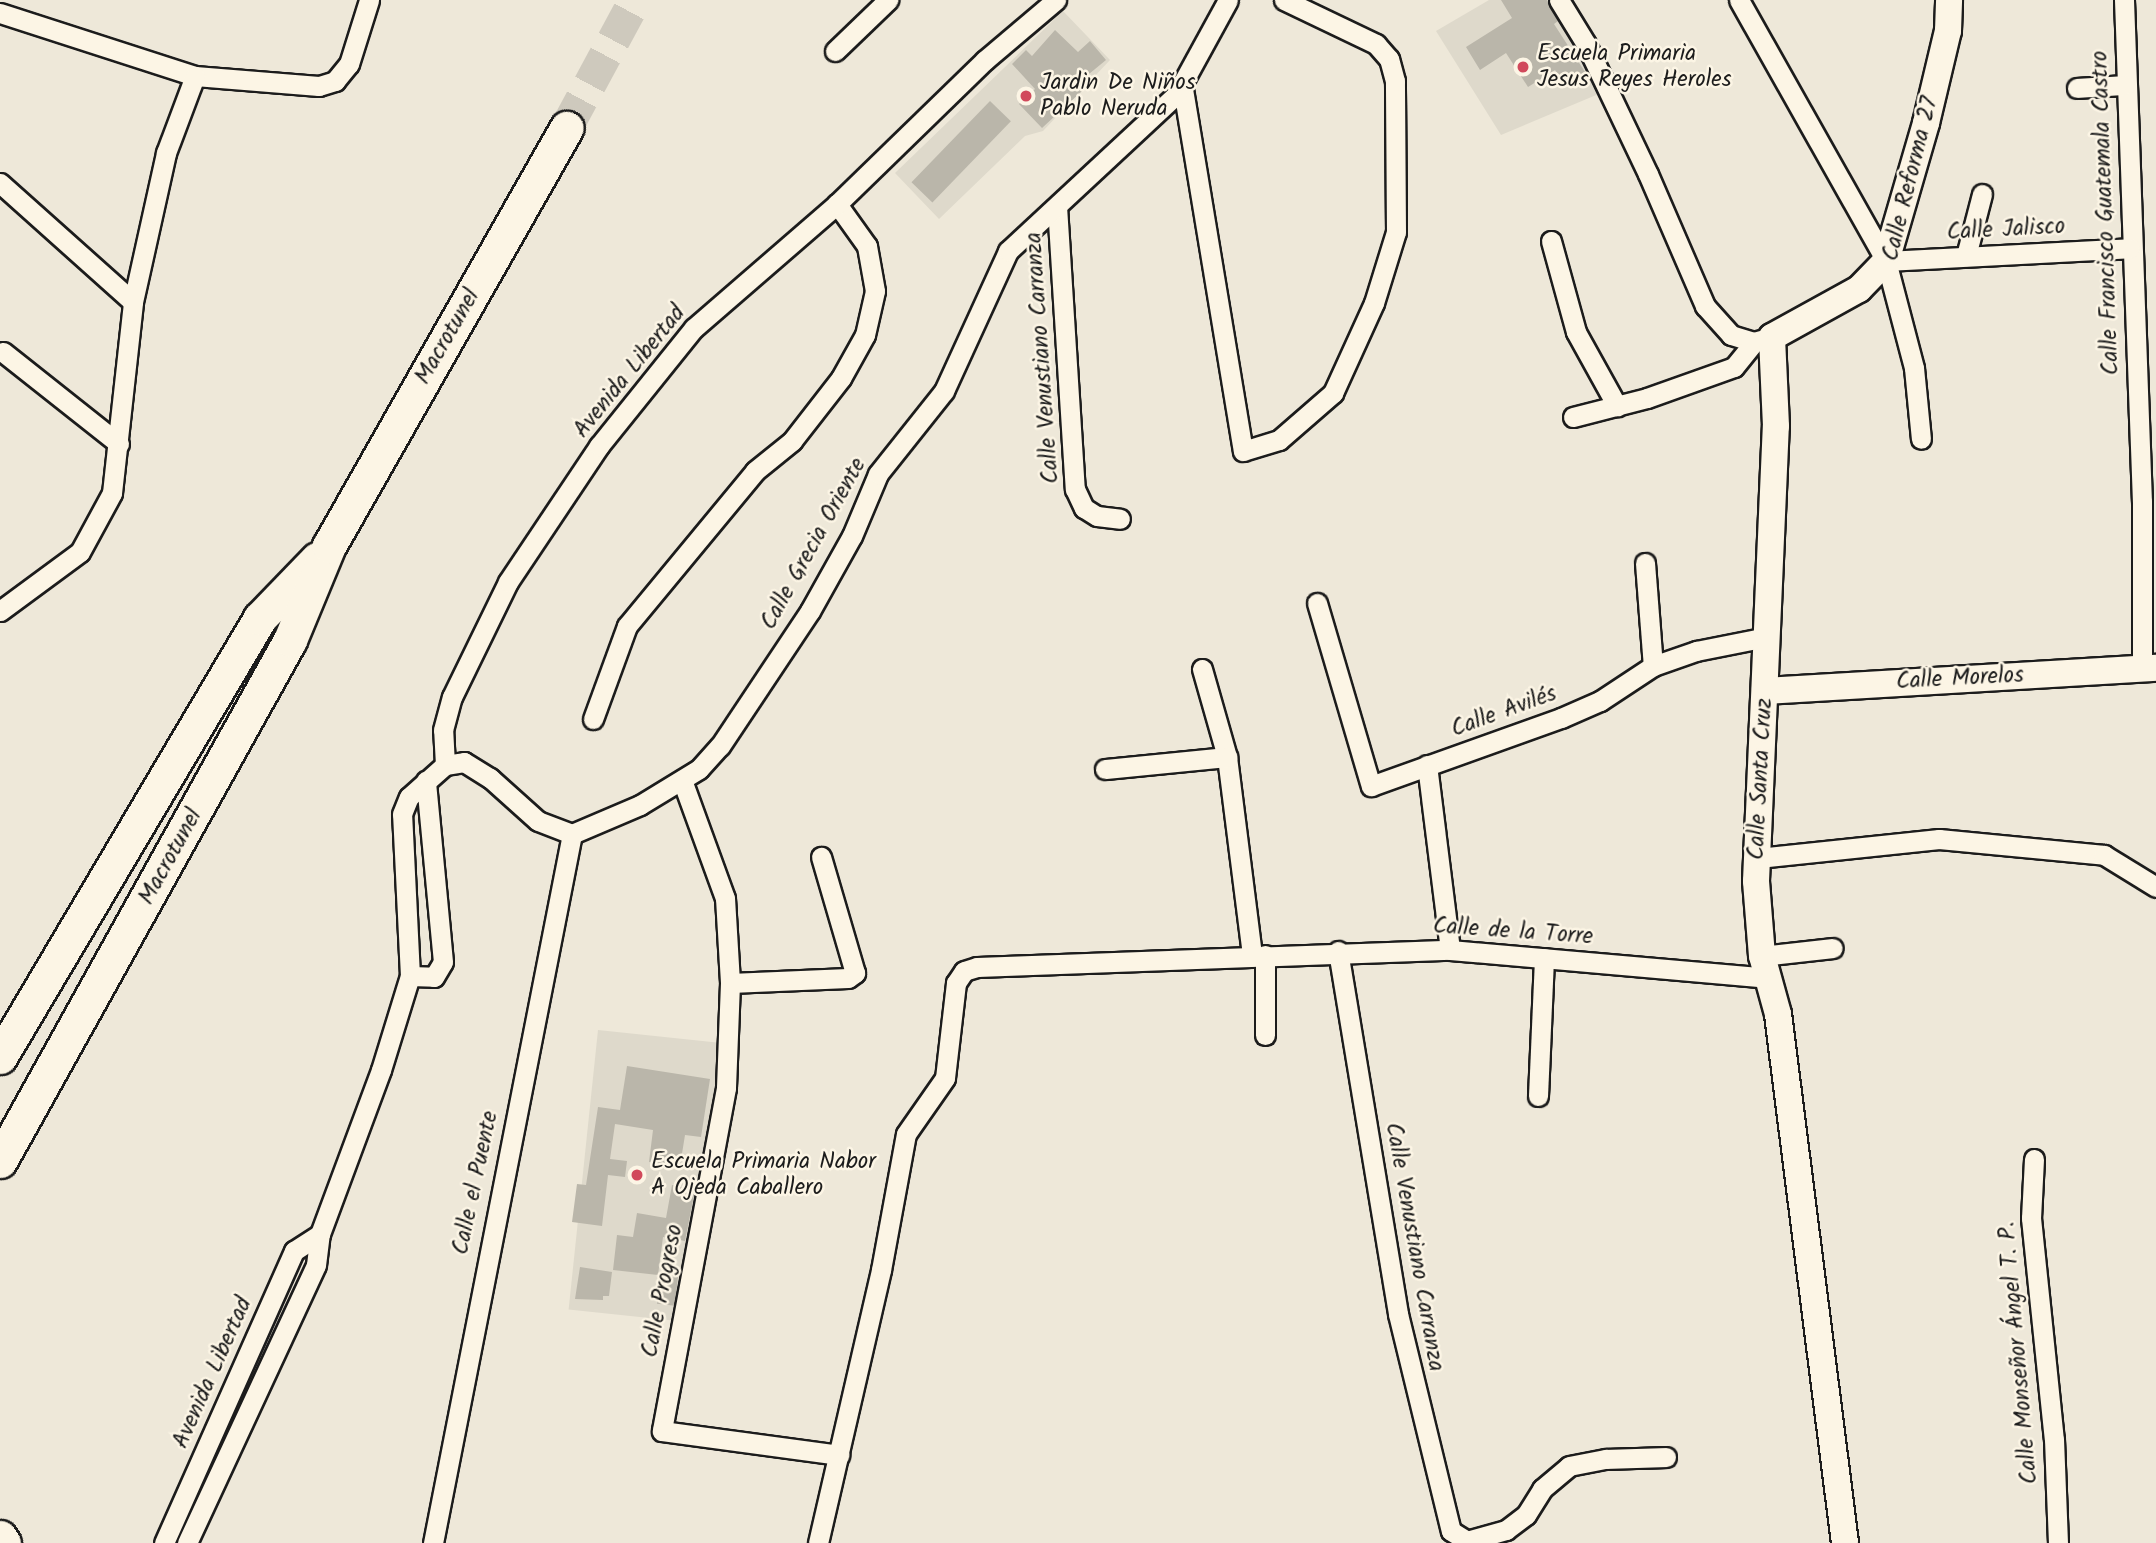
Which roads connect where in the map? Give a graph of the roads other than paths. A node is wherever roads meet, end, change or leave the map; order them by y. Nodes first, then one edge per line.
1 (8, 0) edge
2 (369, 0) edge
3 (888, 0) edge
4 (1056, 0) edge
5 (1228, 0) edge
6 (1284, 0) edge
7 (1559, 0) edge
8 (1739, 0) edge
9 (1949, 0) edge
10 (2124, 0) edge
11 (0, 13) edge
12 (23, 17) junction
13 (835, 51) dead end
14 (195, 76) junction
15 (1182, 83) junction
16 (2126, 85) junction
17 (2077, 88) dead end
18 (566, 128) tunnel mouth
19 (0, 183) edge
20 (1982, 194) dead end
21 (837, 204) junction
22 (1057, 206) junction
23 (1551, 241) dead end
24 (2130, 248) junction
25 (1966, 257) junction
26 (1886, 261) junction
27 (133, 302) junction
28 (1763, 340) junction
29 (3, 352) dead end
30 (1617, 406) junction
31 (1573, 417) dead end
32 (1921, 439) dead end
33 (119, 444) junction
34 (1120, 519) dead end
35 (329, 547) junction
36 (1645, 563) dead end
37 (1317, 603) dead end
38 (0, 611) edge
39 (1767, 637) junction
40 (1653, 666) junction
41 (2149, 668) edge
42 (1202, 670) dead end
43 (1765, 691) junction
44 (593, 719) dead end
45 (1227, 757) junction
46 (445, 765) junction
47 (1427, 765) junction
48 (1105, 769) dead end
49 (682, 780) junction
50 (426, 781) junction
51 (572, 834) junction
52 (821, 857) dead end
53 (1758, 858) junction
54 (2156, 887) edge
55 (1833, 947) dead end
56 (1450, 950) junction
57 (1338, 951) junction
58 (1259, 956) junction
59 (1544, 958) junction
60 (1766, 967) junction
61 (410, 976) junction
62 (730, 983) junction
63 (1265, 1035) dead end
64 (0, 1057) edge
65 (1538, 1096) dead end
66 (7, 1151) edge
67 (2034, 1159) dead end
68 (0, 1191) edge
69 (320, 1234) junction
70 (839, 1455) junction
71 (1666, 1457) dead end
72 (0, 1537) edge
73 (1463, 1541) edge
74 (4, 1543) edge
75 (164, 1543) edge
76 (187, 1543) edge
77 (432, 1543) edge
78 (818, 1543) edge
79 (1845, 1543) edge
80 (2058, 1543) edge

1 - 12 street
2 - 14 street
3 - 13 street
4 - 21 street, Avenida Libertad
5 - 15 street, Calle Grecia Oriente
6 - 15 street
7 - 28 street
8 - 26 street
9 - 26 street, Calle Reforma 27
10 - 16 street, Calle Francisco Guatemala Castro
11 - 12 street
12 - 14 street
14 - 27 street
15 - 22 street, Calle Grecia Oriente
16 - 17 street
16 - 24 street, Calle Francisco Guatemala Castro
18 - 35 highway, Macrotunel
19 - 27 street
20 - 25 street
21 - 44 street
21 - 46 street, Avenida Libertad
22 - 34 street, Calle Venustiano Carranza
22 - 49 street, Calle Grecia Oriente
23 - 30 street
24 - 25 street, Calle Jalisco
24 - 41 street, Calle Francisco Guatemala Castro
25 - 26 street, Calle Jalisco
26 - 28 street
26 - 32 street, Calle Reforma 27
27 - 33 street
28 - 30 street
28 - 39 street, Calle Santa Cruz
29 - 33 street
30 - 31 street
33 - 38 street
35 - 64 highway, Macrotunel
35 - 66 highway, Macrotunel
36 - 40 street
37 - 47 street, Calle Avilés
39 - 40 street, Calle Avilés
39 - 43 street, Calle Santa Cruz
40 - 47 street, Calle Avilés
41 - 43 street, Calle Morelos
42 - 45 street
43 - 53 street, Calle Santa Cruz
45 - 48 street
45 - 58 street
46 - 50 street
46 - 51 street
47 - 56 street
49 - 51 street, Calle Grecia Oriente
49 - 62 street, Calle Progreso
50 - 61 street, Avenida Libertad
50 - 61 street
51 - 77 street, Calle el Puente
52 - 62 street
53 - 54 street
53 - 60 street, Calle Santa Cruz
55 - 60 street, Calle de la Torre
56 - 57 street, Calle de la Torre
56 - 59 street, Calle de la Torre
57 - 58 street, Calle de la Torre
57 - 73 street, Calle Venustiano Carranza
58 - 63 street
58 - 70 street, Calle de la Torre
59 - 60 street, Calle de la Torre
59 - 65 street
60 - 79 street, Calle Santa Cruz
61 - 69 street, Avenida Libertad
62 - 70 street, Calle Progreso
66 - 68 highway, Macrotunel
67 - 80 street, Calle Monseñor Ángel T. P.
69 - 75 street, Avenida Libertad
69 - 76 street, Avenida Libertad
70 - 78 street
71 - 73 street
72 - 74 highway

